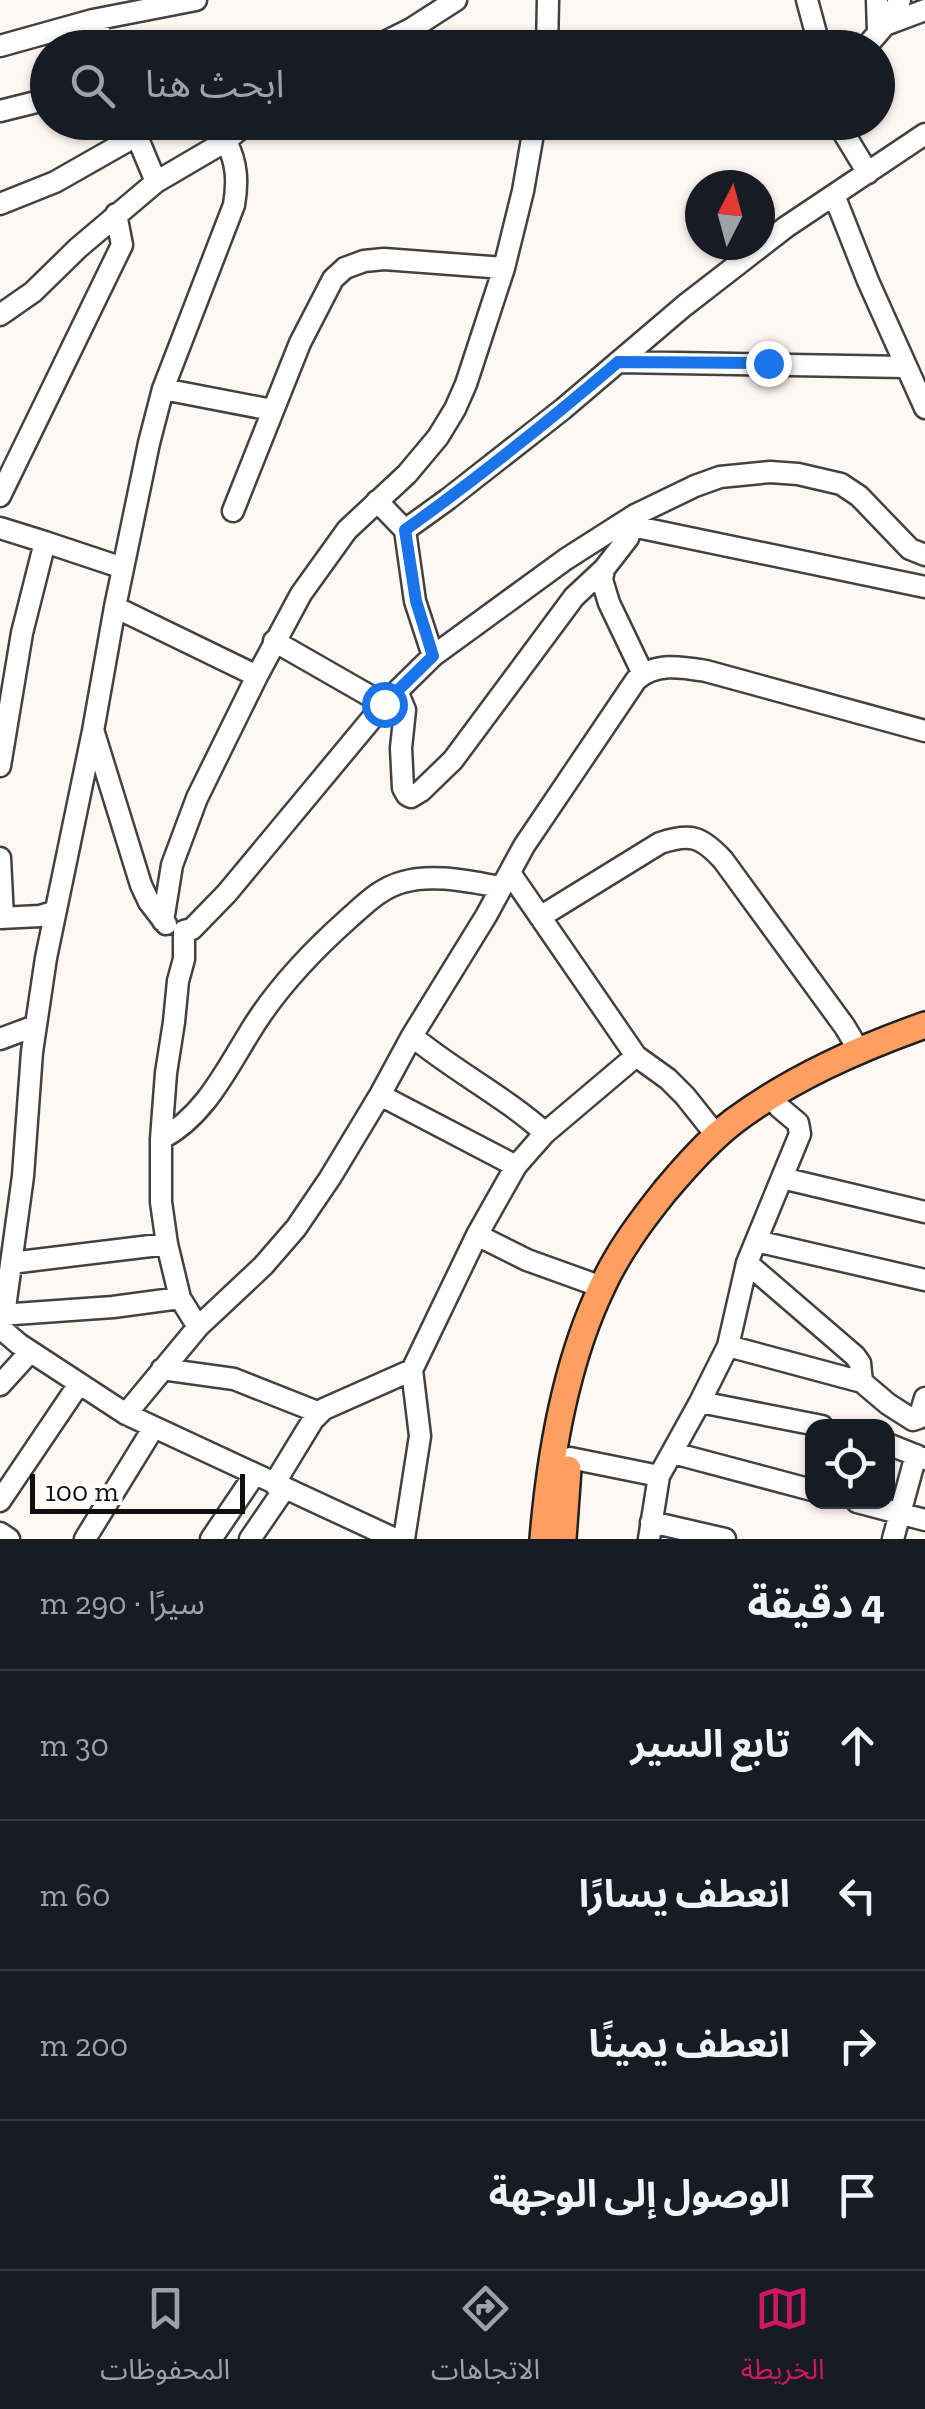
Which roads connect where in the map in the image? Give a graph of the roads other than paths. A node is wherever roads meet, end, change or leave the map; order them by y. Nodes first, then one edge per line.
1 (196, 0) edge
2 (456, 0) edge
3 (548, 0) edge
4 (807, 0) edge
5 (877, 0) edge
6 (900, 0) edge
7 (925, 10) edge
8 (92, 20) junction
9 (57, 30) edge
10 (98, 30) edge
11 (408, 30) edge
12 (547, 30) edge
13 (815, 30) edge
14 (876, 30) edge
15 (879, 30) edge
16 (886, 30) edge
17 (30, 38) edge
18 (0, 46) edge
19 (30, 104) edge
20 (0, 111) edge
21 (925, 134) edge
22 (119, 140) edge
23 (137, 140) edge
24 (532, 140) edge
25 (845, 140) edge
26 (226, 141) joint
27 (868, 173) junction
28 (156, 182) junction
29 (834, 195) junction
30 (0, 204) edge
31 (116, 214) junction
32 (504, 268) junction
33 (0, 315) edge
34 (618, 362) junction
35 (905, 366) junction
36 (163, 390) junction
37 (925, 408) edge
38 (272, 410) junction
39 (0, 496) edge
40 (377, 501) junction
41 (233, 511) dead end
42 (634, 520) junction
43 (0, 528) edge
44 (405, 530) junction
45 (45, 542) junction
46 (925, 556) edge
47 (123, 568) junction
48 (604, 569) junction
49 (925, 588) edge
50 (114, 607) junction
51 (274, 641) junction
52 (433, 656) junction
53 (643, 674) junction
54 (257, 676) junction
55 (391, 698) junction
56 (925, 730) edge
57 (93, 731) junction
58 (0, 766) edge
59 (0, 858) edge
60 (506, 880) junction
61 (54, 912) junction
62 (540, 916) junction
63 (1, 918) edge
64 (163, 922) junction
65 (184, 931) junction
66 (925, 1025) edge
67 (35, 1026) junction
68 (412, 1036) junction
69 (0, 1039) edge
70 (925, 1041) edge
71 (858, 1049) junction
72 (636, 1056) junction
73 (380, 1096) junction
74 (779, 1107) junction
75 (545, 1132) junction
76 (716, 1135) junction
77 (161, 1140) junction
78 (516, 1166) junction
79 (782, 1178) junction
80 (925, 1212) edge
81 (477, 1235) junction
82 (756, 1241) junction
83 (166, 1244) junction
84 (10, 1263) junction
85 (748, 1264) junction
86 (925, 1280) edge
87 (602, 1287) junction
88 (180, 1298) junction
89 (1, 1319) edge
90 (198, 1327) junction
91 (728, 1346) junction
92 (30, 1352) junction
93 (162, 1369) junction
94 (412, 1370) junction
95 (862, 1382) junction
96 (79, 1384) junction
97 (0, 1385) edge
98 (925, 1398) edge
99 (700, 1402) junction
100 (320, 1413) junction
101 (126, 1414) junction
102 (805, 1423) edge
103 (154, 1428) junction
104 (895, 1447) edge
105 (673, 1453) junction
106 (921, 1457) edge
107 (570, 1458) junction
108 (659, 1476) junction
109 (271, 1482) junction
110 (805, 1488) edge
111 (0, 1501) edge
112 (884, 1509) edge
113 (900, 1513) junction
114 (925, 1520) edge
115 (650, 1530) edge
116 (0, 1533) edge
117 (547, 1537) edge
118 (10, 1539) edge
119 (85, 1539) edge
120 (211, 1539) edge
121 (250, 1539) edge
122 (395, 1539) edge
123 (404, 1539) edge
124 (725, 1539) edge
125 (892, 1539) edge

1 - 8 street
2 - 11 street
3 - 12 street
4 - 13 street
5 - 14 street
6 - 15 street
7 - 16 street
8 - 9 street
8 - 10 street
17 - 18 street
19 - 20 street
21 - 27 street
22 - 30 street
23 - 28 street
24 - 32 street
25 - 27 street
26 - 28 street
26 - 36 street
27 - 29 street
28 - 31 street
29 - 34 street
29 - 35 street
31 - 33 street
31 - 39 street
32 - 38 street
32 - 40 street
34 - 35 street
34 - 44 street
35 - 37 street
36 - 38 street
36 - 47 street
38 - 41 street
40 - 44 street
40 - 51 street
42 - 46 street
42 - 48 street
42 - 49 street
42 - 52 street
43 - 45 street
44 - 52 street
45 - 47 street
45 - 58 street
47 - 50 street
48 - 53 street
48 - 55 street
50 - 54 street
50 - 57 street
51 - 54 street
51 - 55 street
52 - 55 street
53 - 56 street
53 - 60 street
54 - 64 street
55 - 65 street
57 - 61 street
57 - 64 street
59 - 63 street
60 - 62 street
60 - 68 street
60 - 77 street
61 - 63 street
61 - 67 street
62 - 71 street
62 - 72 street
64 - 65 street
65 - 77 street
66 - 71 main road
67 - 69 street
67 - 84 street
68 - 73 street
68 - 75 street
70 - 74 main road
71 - 76 main road
72 - 75 street
72 - 76 street
73 - 78 street
73 - 90 street
74 - 79 street
74 - 107 main road
75 - 78 street
76 - 87 main road
77 - 83 street
78 - 81 street
79 - 80 street
79 - 82 street
81 - 87 street
81 - 94 street
82 - 85 street
82 - 86 street
83 - 84 street
83 - 88 street
84 - 89 street
85 - 91 street
85 - 95 street
87 - 117 main road
88 - 89 street
88 - 90 street
89 - 92 street
90 - 93 street
91 - 95 street
91 - 99 street
92 - 96 street
92 - 97 street
93 - 100 street
93 - 101 street
94 - 100 street
94 - 123 street
95 - 98 street
96 - 101 street
96 - 111 street
99 - 102 street
99 - 105 street
100 - 109 street
101 - 103 street
103 - 109 street
103 - 119 street
104 - 106 street
105 - 108 street
105 - 110 street
106 - 113 street
107 - 108 street
107 - 117 main road
108 - 115 street
109 - 120 street
109 - 121 street
109 - 122 street
112 - 113 street
113 - 114 street
113 - 125 street
115 - 124 street
116 - 118 street

